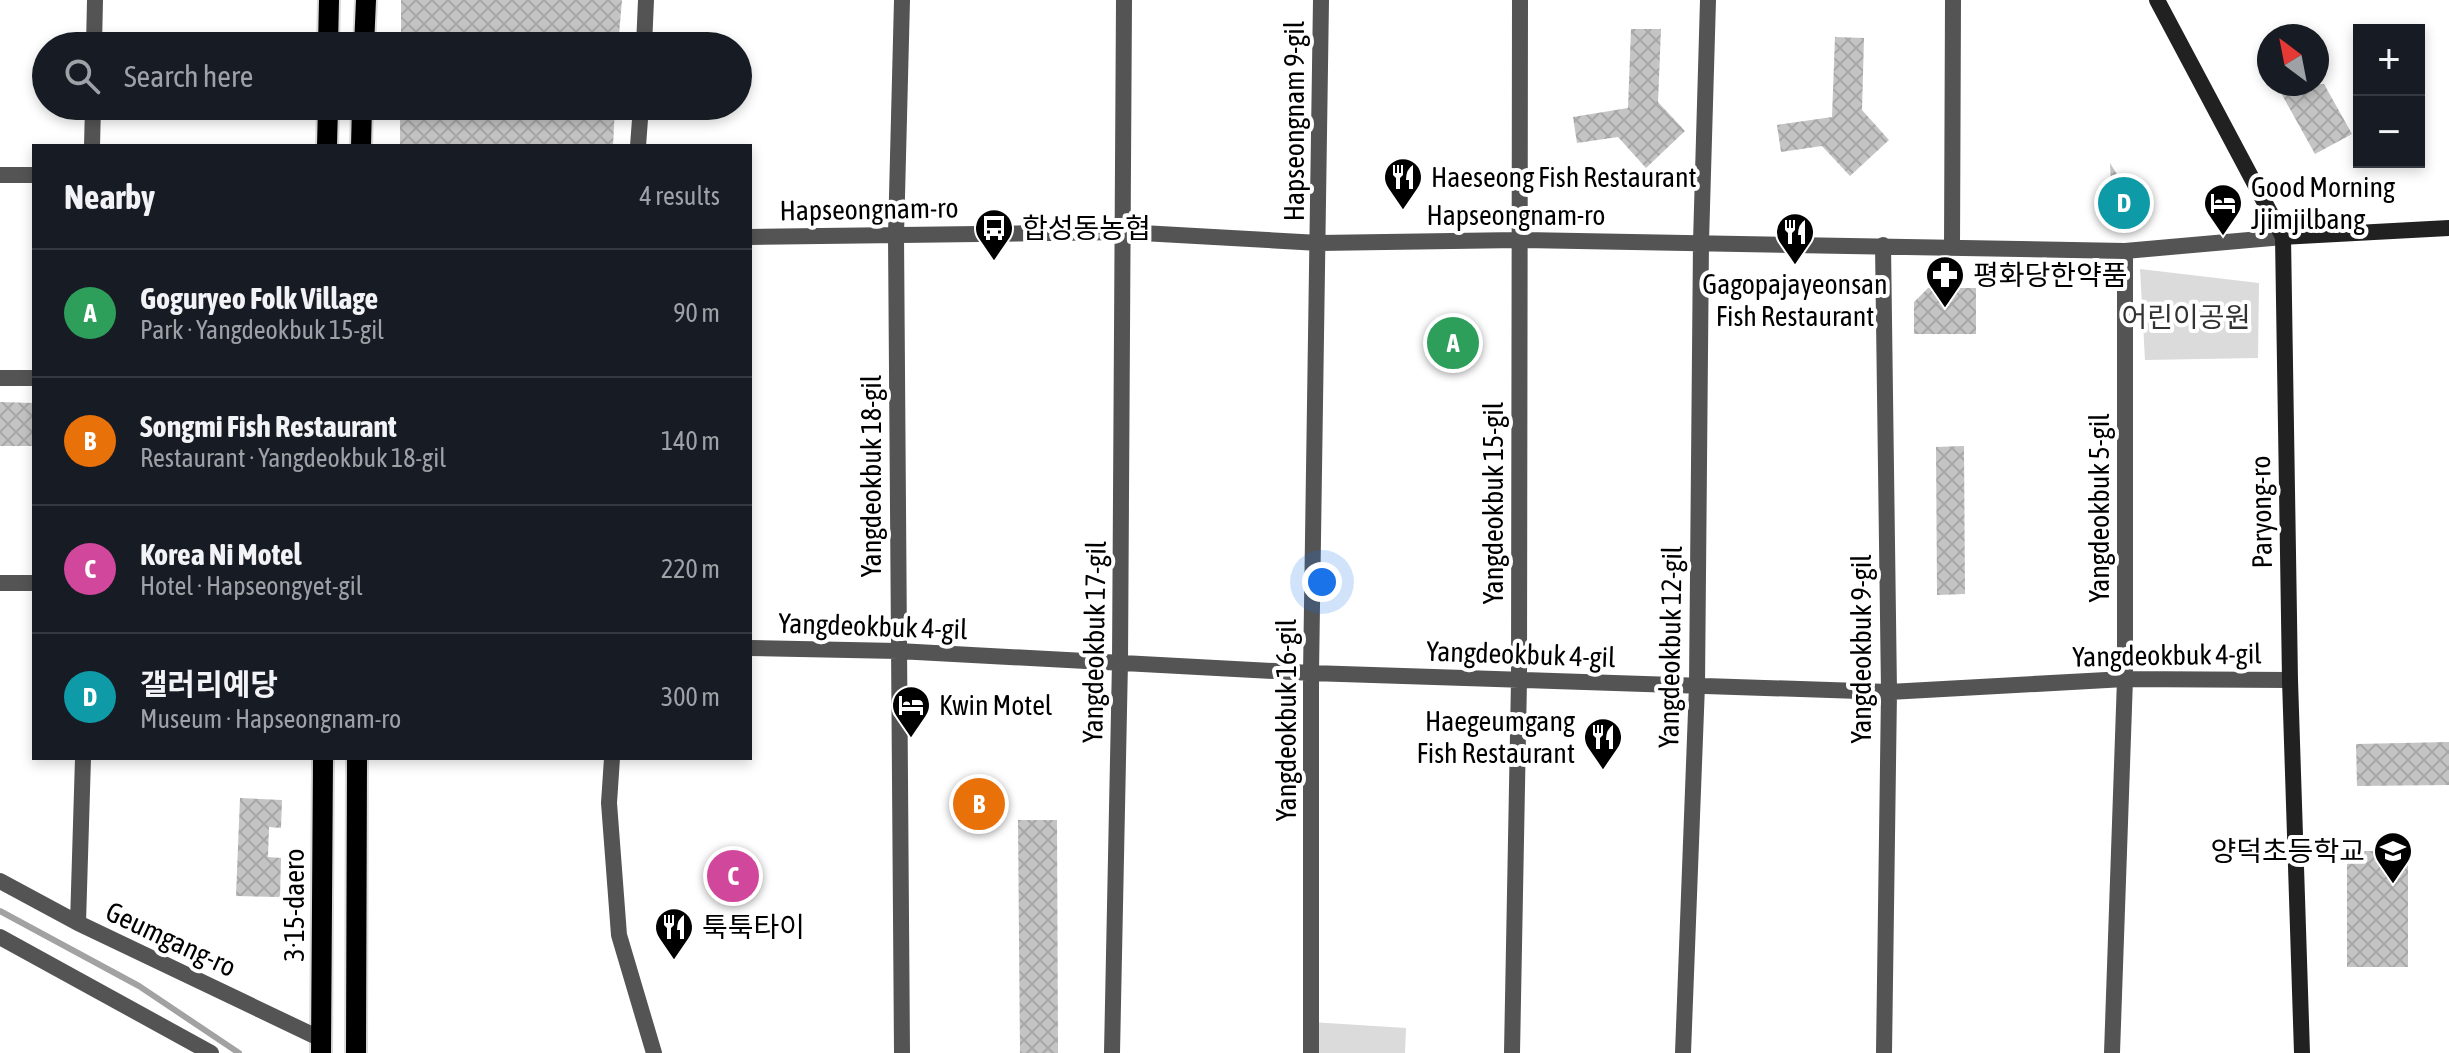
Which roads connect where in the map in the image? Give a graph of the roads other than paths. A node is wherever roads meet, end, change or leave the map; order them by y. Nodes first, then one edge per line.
1 (95, 0) edge
2 (329, 0) edge
3 (366, 0) edge
4 (646, 0) edge
5 (902, 0) edge
6 (1124, 0) edge
7 (1321, 0) edge
8 (1520, 0) edge
9 (1708, 0) edge
10 (1953, 0) edge
11 (2157, 0) edge
12 (94, 32) edge
13 (328, 32) edge
14 (365, 32) edge
15 (645, 32) edge
16 (93, 120) edge
17 (328, 120) edge
18 (362, 120) edge
19 (640, 120) edge
20 (92, 144) edge
21 (327, 144) edge
22 (361, 144) edge
23 (638, 144) edge
24 (0, 175) edge
25 (32, 175) edge
26 (2449, 228) edge
27 (1124, 232) junction
28 (896, 235) junction
29 (752, 237) edge
30 (2283, 237) junction
31 (1518, 240) junction
32 (1701, 242) junction
33 (1319, 243) junction
34 (1883, 245) junction
35 (1952, 247) junction
36 (2125, 251) junction
37 (0, 378) edge
38 (32, 378) edge
39 (0, 583) edge
40 (32, 583) edge
41 (752, 648) edge
42 (898, 651) junction
43 (1120, 662) junction
44 (1311, 673) junction
45 (2125, 679) junction
46 (1519, 680) junction
47 (2290, 680) junction
48 (1697, 685) junction
49 (1889, 692) junction
50 (83, 760) edge
51 (323, 760) edge
52 (357, 760) edge
53 (612, 760) edge
54 (0, 881) edge
55 (78, 923) junction
56 (0, 937) edge
57 (321, 1046) edge
58 (211, 1053) edge
59 (356, 1053) edge
60 (654, 1053) edge
61 (902, 1053) edge
62 (1112, 1053) edge
63 (1311, 1053) edge
64 (1512, 1053) edge
65 (1683, 1053) edge
66 (1884, 1053) edge
67 (2112, 1053) edge
68 (2302, 1053) edge

1 - 12 street
2 - 13 main road
3 - 14 main road
4 - 15 street
5 - 28 street, Yangdeokbuk 18-gil
6 - 27 street, Yangdeokbuk 17-gil
7 - 33 street, Hapseongnam 9-gil
8 - 31 street, Yangdeokbuk 15-gil
9 - 32 street, Yangdeokbuk 12-gil
10 - 35 street
11 - 30 main road, Paryong-ro
16 - 20 street
17 - 21 main road
18 - 22 main road
19 - 23 street
24 - 25 street
26 - 30 main road
27 - 28 street, Hapseongnam-ro
27 - 33 street, Hapseongnam-ro
27 - 43 street, Yangdeokbuk 17-gil
28 - 29 street, Hapseongnam-ro
28 - 42 street, Yangdeokbuk 18-gil
30 - 36 street, Hapseongnam-ro
30 - 47 main road, Paryong-ro
31 - 32 street, Hapseongnam-ro
31 - 33 street, Hapseongnam-ro
31 - 46 street, Yangdeokbuk 15-gil
32 - 34 street, Hapseongnam-ro
32 - 48 street, Yangdeokbuk 12-gil
33 - 44 street, Yangdeokbuk 16-gil
34 - 35 street, Hapseongnam-ro
34 - 49 street, Yangdeokbuk 9-gil
35 - 36 street, Hapseongnam-ro
36 - 45 street, Yangdeokbuk 5-gil
37 - 38 street
39 - 40 street
41 - 42 street, Yangdeokbuk 4-gil
42 - 43 street, Yangdeokbuk 4-gil
42 - 61 street, Yangdeokbuk 18-gil
43 - 44 street, Yangdeokbuk 4-gil
43 - 62 street, Yangdeokbuk 17-gil
44 - 46 street, Yangdeokbuk 4-gil
44 - 63 street, Yangdeokbuk 16-gil
45 - 47 street, Yangdeokbuk 4-gil
45 - 49 street, Yangdeokbuk 4-gil
45 - 67 street, Yangdeokbuk 5-gil
46 - 48 street, Yangdeokbuk 4-gil
46 - 64 street, Yangdeokbuk 15-gil
47 - 68 main road, Paryong-ro
48 - 49 street, Yangdeokbuk 4-gil
48 - 65 street, Yangdeokbuk 12-gil
49 - 66 street, Yangdeokbuk 9-gil
50 - 55 street
51 - 57 main road, 3·15-daero
52 - 59 main road
53 - 60 street
54 - 55 street, Geumgang-ro
55 - 57 street, Geumgang-ro
56 - 58 street

